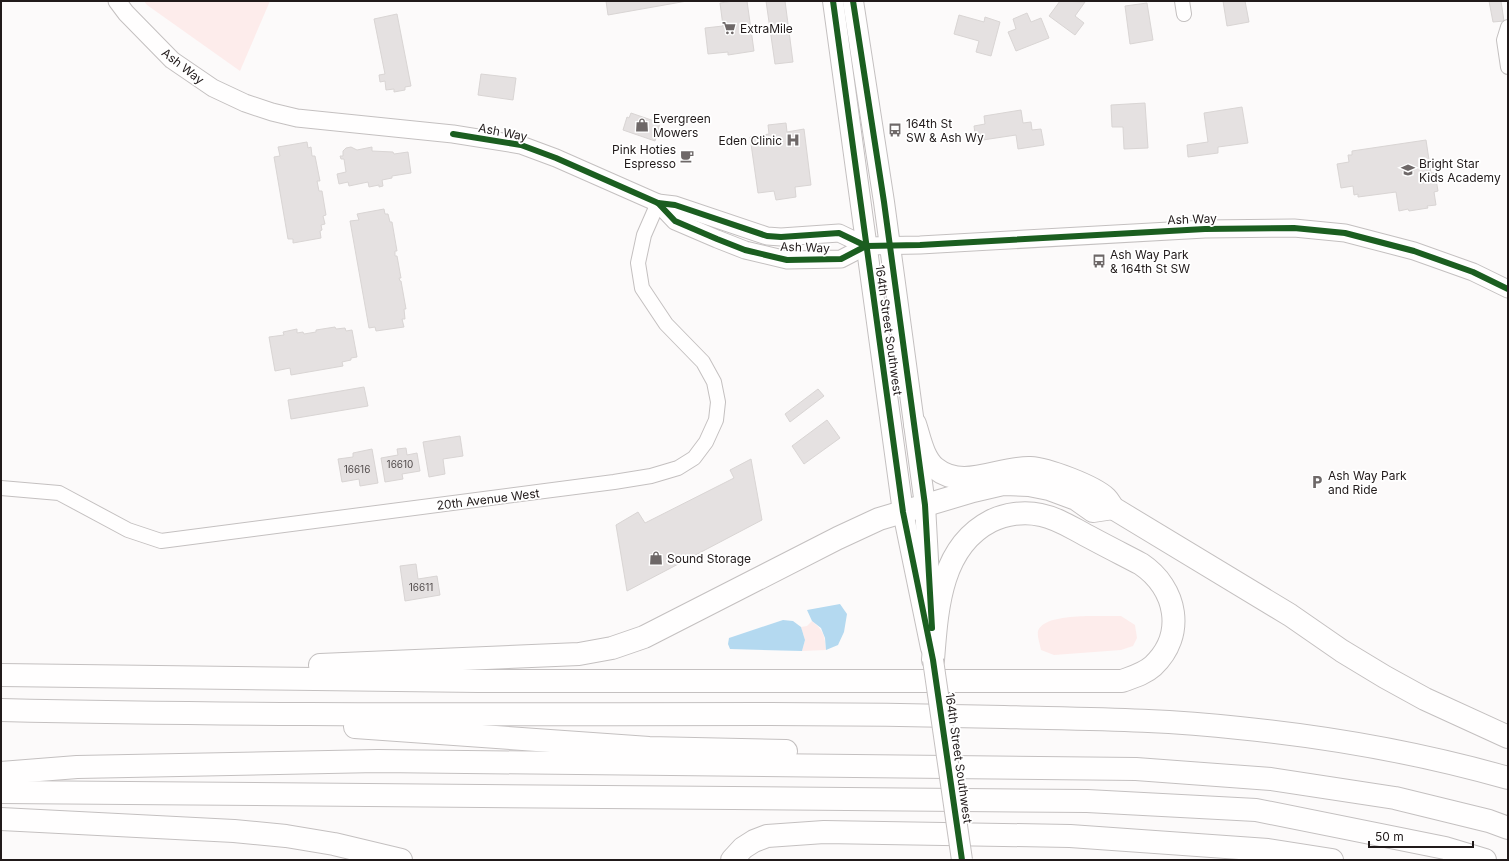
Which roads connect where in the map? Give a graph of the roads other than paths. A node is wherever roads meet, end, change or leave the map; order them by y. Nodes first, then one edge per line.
1 (117, 1) edge
2 (833, 1) edge
3 (853, 1) edge
4 (1508, 27) edge
5 (1508, 67) edge
6 (658, 203) junction
7 (866, 246) junction
8 (890, 246) junction
9 (1508, 289) edge
10 (915, 424) junction
11 (1, 488) edge
12 (925, 505) junction
13 (1113, 508) junction
14 (903, 512) junction
15 (934, 660) junction
16 (1, 675) edge
17 (53, 675) junction
18 (1, 710) edge
19 (168, 714) junction
20 (1508, 737) edge
21 (1, 773) edge
22 (1508, 778) edge
23 (1, 792) edge
24 (1508, 814) edge
25 (1, 819) edge
26 (1508, 828) edge
27 (401, 860) edge
28 (732, 860) edge
29 (962, 860) edge
30 (1332, 860) edge
31 (1485, 860) edge

1 - 6 street, Ash Way
2 - 7 main road, 164th Street Southwest
3 - 8 main road, 164th Street Southwest
4 - 5 street
6 - 7 street, Ash Way
6 - 7 street, Ash Way
6 - 11 street, 20th Avenue West
7 - 8 street, Ash Way
7 - 14 main road, 164th Street Southwest
8 - 9 street, Ash Way
8 - 10 main road, 164th Street Southwest
10 - 12 main road, 164th Street Southwest
10 - 13 highway
12 - 13 highway
12 - 14 highway
12 - 15 main road, 164th Street Southwest
13 - 20 highway
14 - 15 main road, 164th Street Southwest
14 - 17 highway
15 - 17 highway
15 - 29 main road, 164th Street Southwest, bridge
16 - 17 highway
18 - 19 highway
19 - 22 highway
19 - 24 highway
21 - 26 highway
23 - 31 highway
25 - 27 highway
28 - 30 highway

